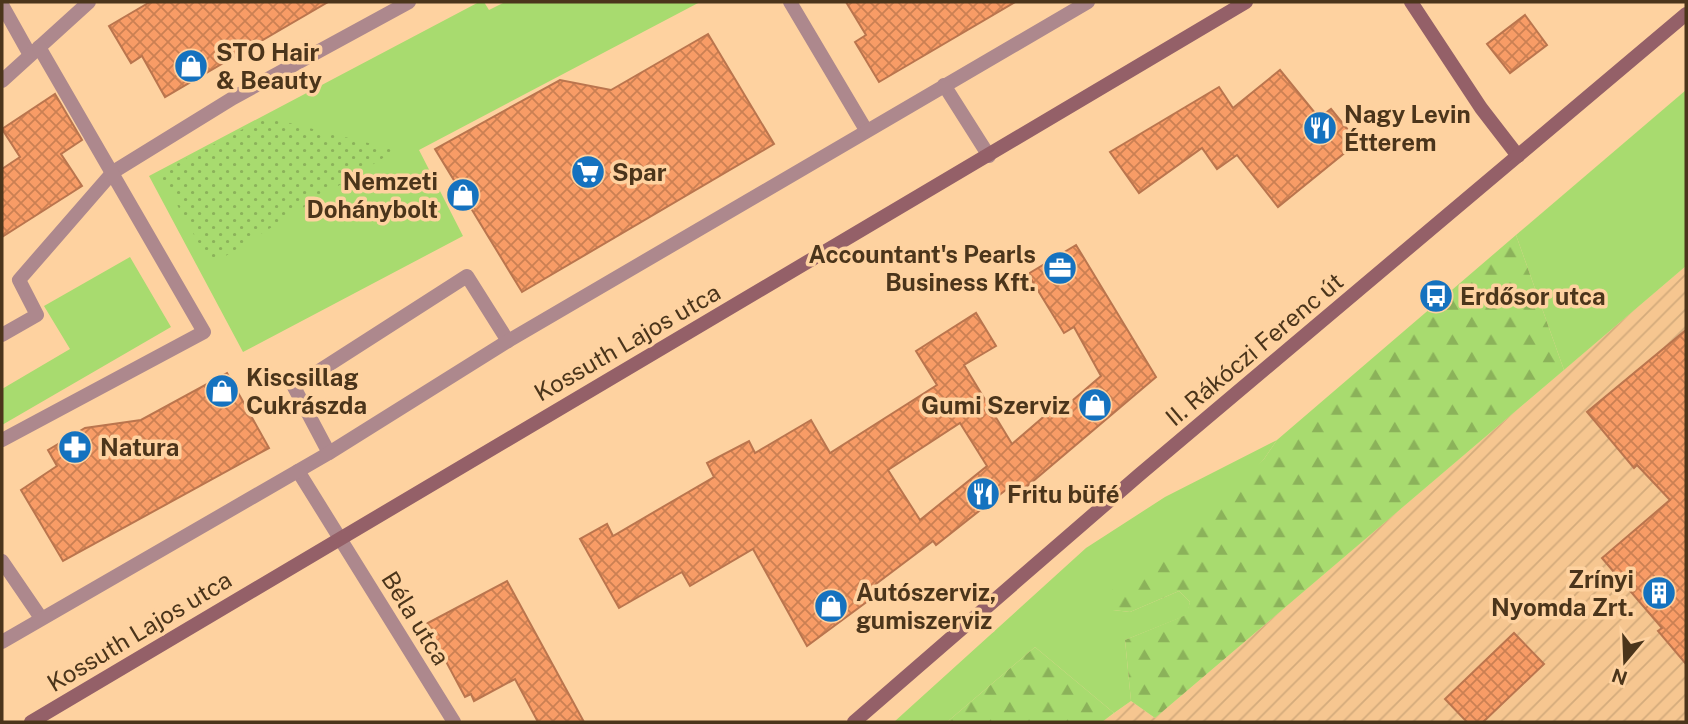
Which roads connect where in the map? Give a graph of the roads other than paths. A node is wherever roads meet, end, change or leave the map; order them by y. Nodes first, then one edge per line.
1 (89, 2) edge
2 (409, 2) edge
3 (790, 2) edge
4 (1088, 2) edge
5 (1246, 2) edge
6 (2, 5) edge
7 (1411, 5) edge
8 (1686, 14) edge
9 (34, 51) junction
10 (2, 81) edge
11 (944, 85) junction
12 (866, 130) junction
13 (989, 156) junction
14 (1518, 156) junction
15 (113, 172) junction
16 (2, 335) edge
17 (509, 341) junction
18 (2, 440) edge
19 (329, 453) junction
20 (298, 471) junction
21 (340, 538) junction
22 (2, 561) edge
23 (41, 618) junction
24 (2, 642) edge
25 (31, 722) edge
26 (454, 722) edge
27 (854, 722) edge

1 - 9 street
2 - 15 street
3 - 12 street
4 - 11 street
5 - 13 street, Kossuth Lajos utca
6 - 9 street
7 - 14 street
8 - 14 street, II. Rákóczi Ferenc út
9 - 10 street
9 - 15 street
11 - 12 street
11 - 13 street
12 - 17 street
13 - 21 street, Kossuth Lajos utca
14 - 27 street, II. Rákóczi Ferenc út
15 - 16 street
15 - 18 street
17 - 19 street
17 - 19 street
19 - 20 street
20 - 21 street, Béla utca
20 - 23 street
21 - 25 street, Kossuth Lajos utca
21 - 26 street, Béla utca
22 - 23 street
23 - 24 street

